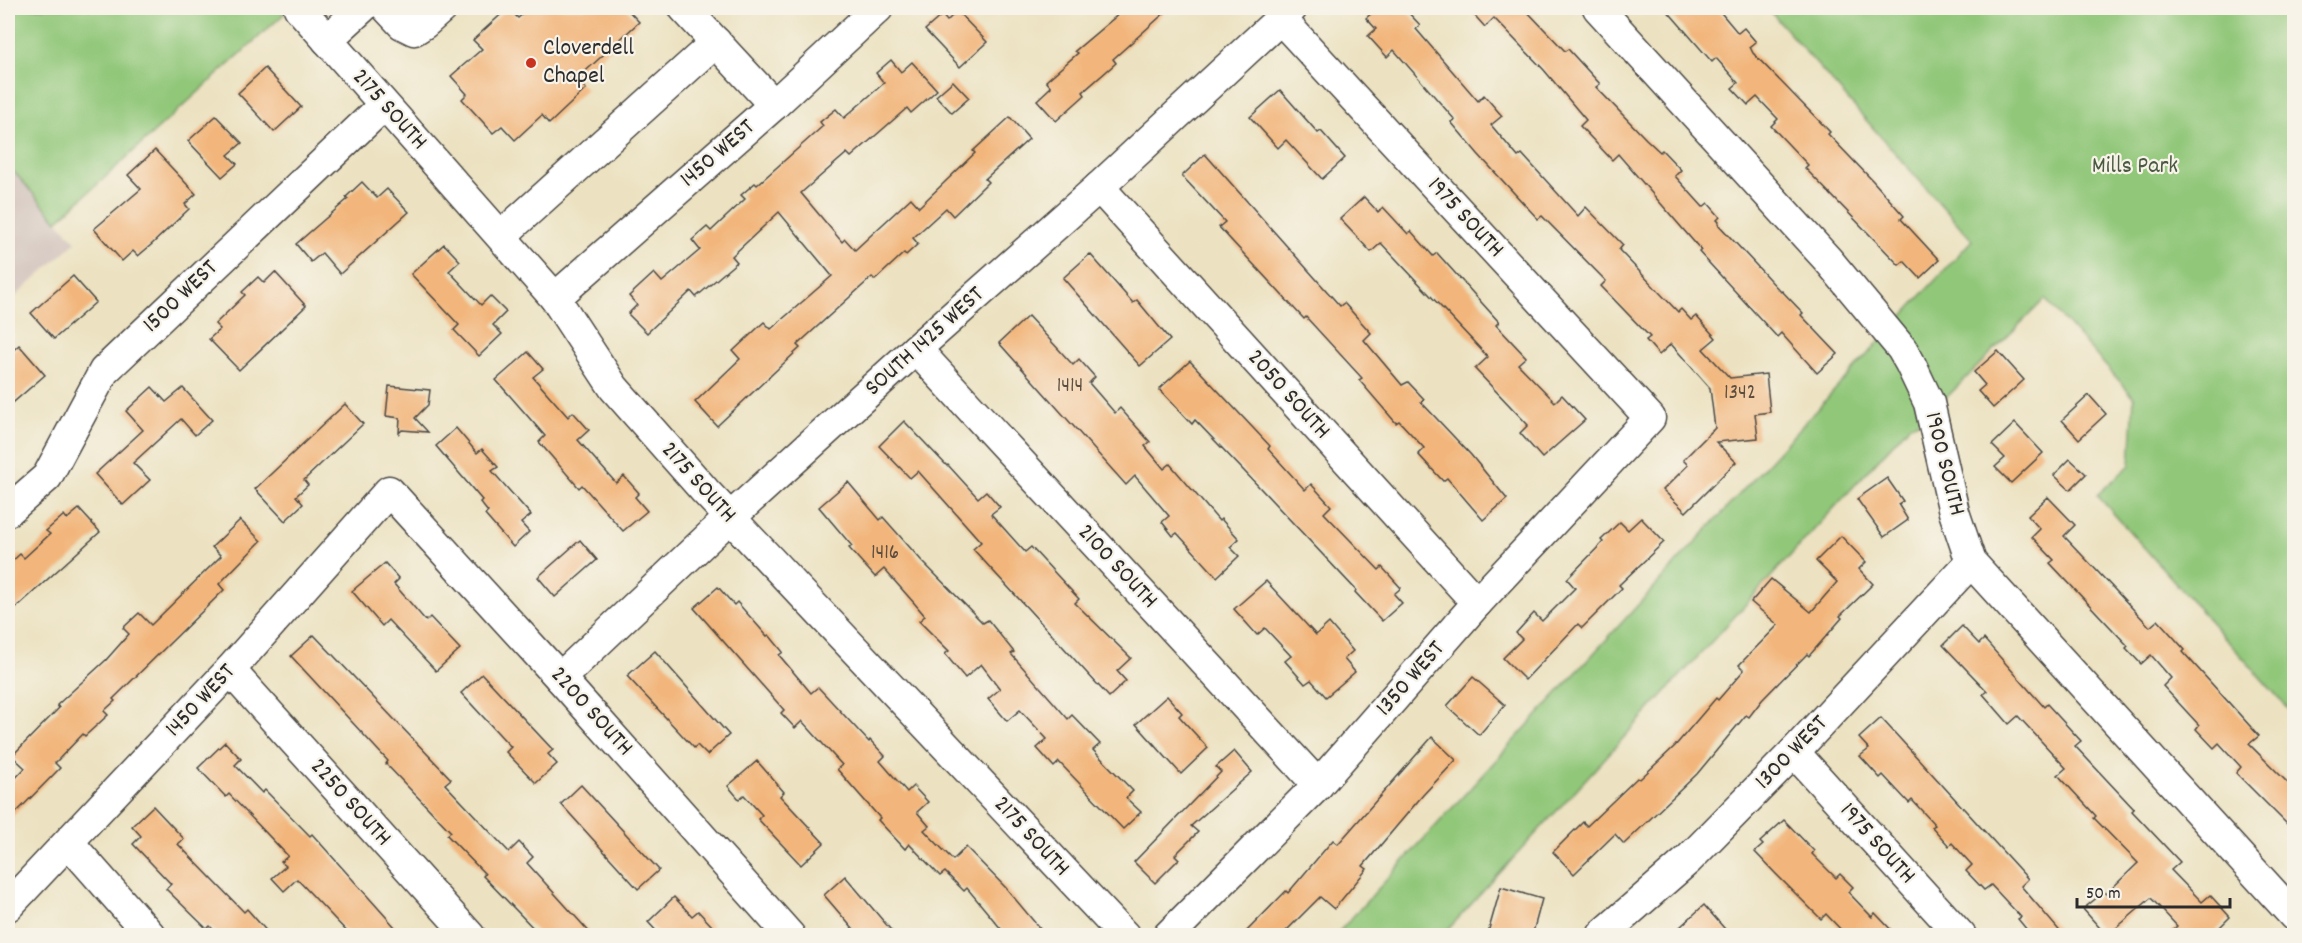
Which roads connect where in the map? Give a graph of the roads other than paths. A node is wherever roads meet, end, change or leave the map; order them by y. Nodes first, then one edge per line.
1 (299, 8) edge
2 (362, 8) edge
3 (387, 8) edge
4 (442, 8) edge
5 (684, 8) edge
6 (878, 8) edge
7 (1598, 8) edge
8 (1286, 13) edge
9 (327, 40) junction
10 (716, 42) junction
11 (384, 105) junction
12 (774, 105) junction
13 (1099, 187) junction
14 (502, 235) junction
15 (555, 297) junction
16 (916, 348) junction
17 (1650, 418) joint
18 (389, 491) joint
19 (8, 511) edge
20 (730, 519) junction
21 (1971, 562) junction
22 (1477, 603) junction
23 (230, 670) junction
24 (560, 678) junction
25 (1794, 752) junction
26 (1318, 785) junction
27 (69, 843) junction
28 (8, 906) edge
29 (2295, 916) edge
30 (1604, 935) edge
31 (151, 936) edge
32 (470, 936) edge
33 (790, 936) edge
34 (1125, 936) edge
35 (1168, 936) edge
36 (1961, 936) edge

1 - 9 street, 2175 SOUTH
2 - 9 street
3 - 4 street
5 - 10 street
6 - 12 street, 1450 WEST
7 - 21 street, 1900 SOUTH
8 - 13 street, SOUTH 1425 WEST
8 - 17 street, 1975 SOUTH
9 - 11 street, 2175 SOUTH
10 - 12 street
10 - 14 street
11 - 14 street, 2175 SOUTH
11 - 19 street, 1500 WEST
12 - 15 street, 1450 WEST
13 - 16 street, SOUTH 1425 WEST
13 - 22 street, 2050 SOUTH
14 - 15 street, 2175 SOUTH
15 - 20 street, 2175 SOUTH
16 - 20 street, SOUTH 1425 WEST
16 - 26 street, 2100 SOUTH
17 - 22 street, 1350 WEST
18 - 23 street, 1450 WEST
18 - 24 street, 2200 SOUTH
20 - 24 street, SOUTH 1425 WEST
20 - 34 street, 2175 SOUTH
21 - 25 street, 1300 WEST
21 - 29 street, 1900 SOUTH
22 - 26 street, 1350 WEST
23 - 27 street, 1450 WEST
23 - 32 street, 2250 SOUTH
24 - 33 street, 2200 SOUTH
25 - 30 street, 1300 WEST
25 - 36 street, 1975 SOUTH
26 - 35 street, 1350 WEST
27 - 28 street, 1450 WEST
27 - 31 street

